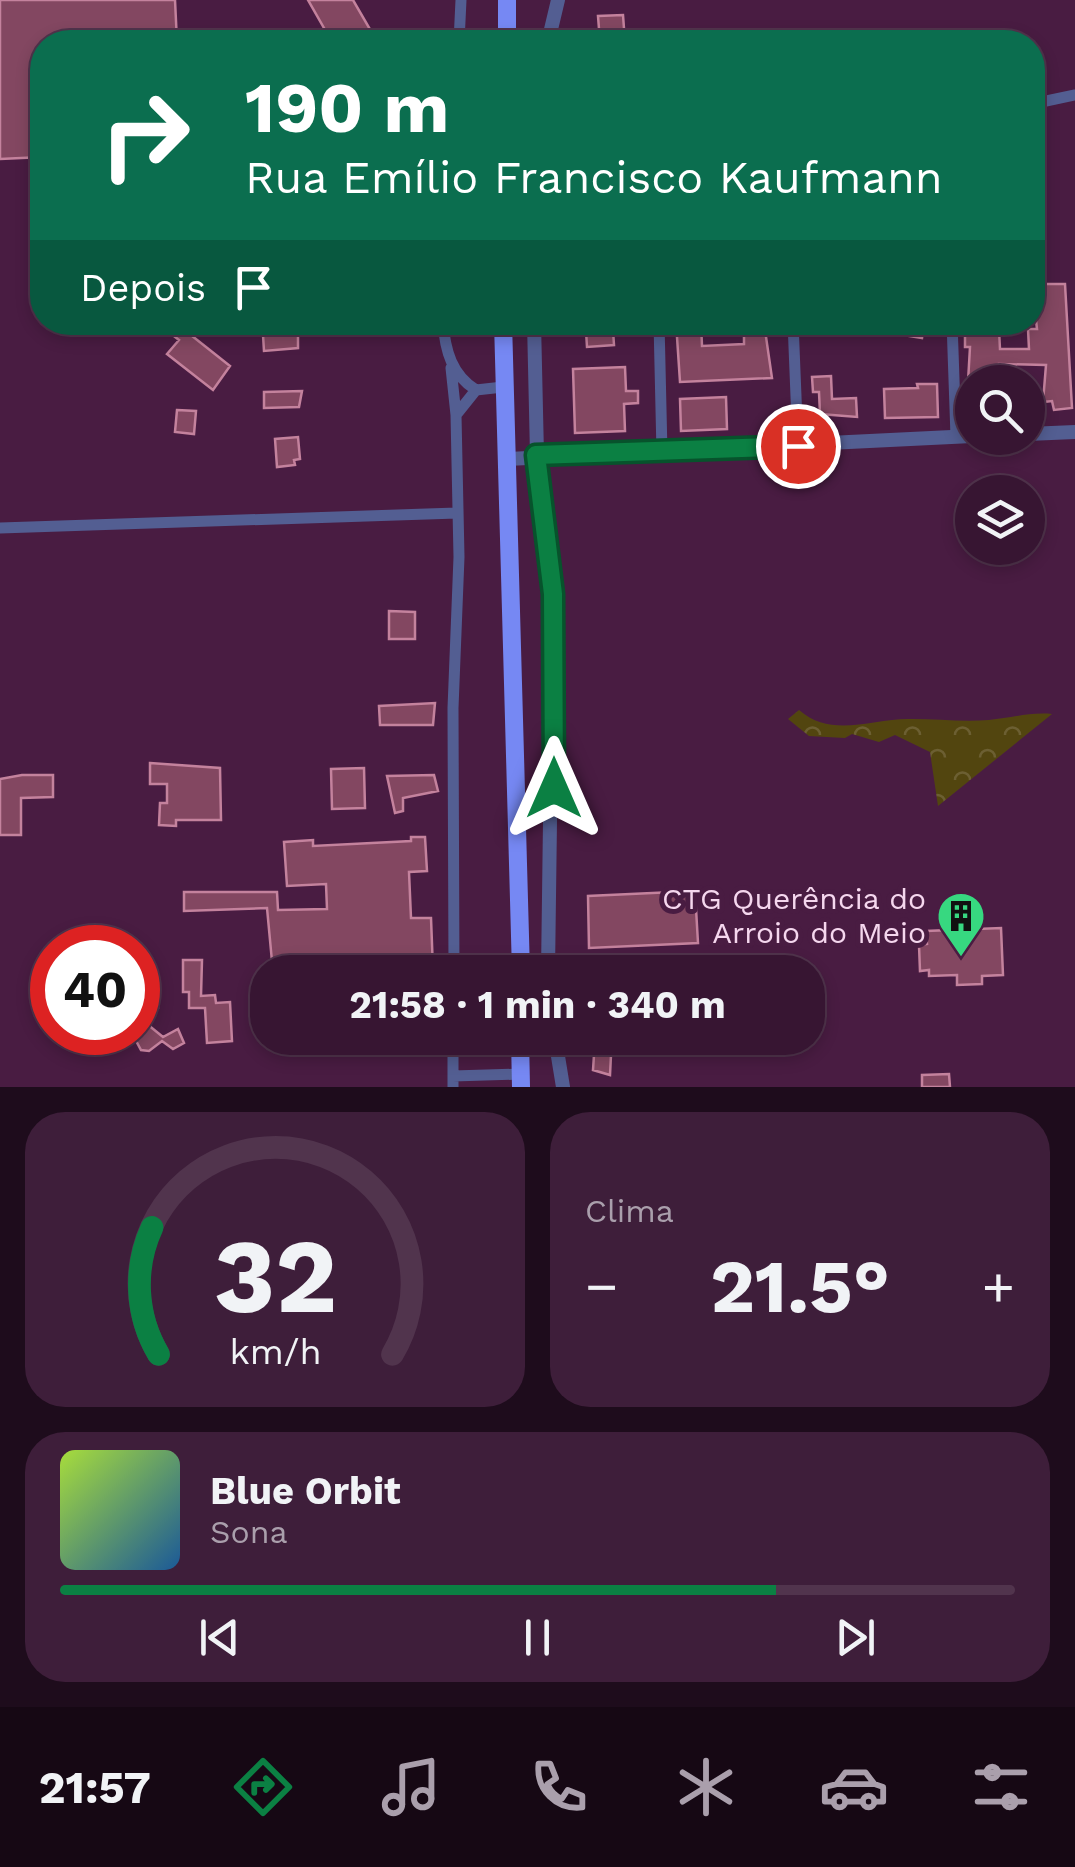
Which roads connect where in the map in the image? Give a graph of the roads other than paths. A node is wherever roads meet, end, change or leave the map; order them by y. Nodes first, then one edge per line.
1 (462, 0) edge
2 (507, 0) edge
3 (558, 0) edge
4 (460, 30) edge
5 (506, 30) edge
6 (551, 30) edge
7 (1075, 96) edge
8 (1045, 102) edge
9 (446, 335) edge
10 (503, 335) edge
11 (534, 335) edge
12 (659, 335) edge
13 (794, 335) edge
14 (952, 335) edge
15 (450, 363) junction
16 (503, 387) junction
17 (476, 390) junction
18 (955, 408) edge
19 (456, 415) junction
20 (1075, 432) edge
21 (1045, 433) edge
22 (955, 436) edge
23 (798, 446) junction
24 (662, 453) junction
25 (536, 455) junction
26 (506, 459) junction
27 (458, 513) junction
28 (0, 528) edge
29 (454, 955) edge
30 (521, 955) edge
31 (548, 955) edge
32 (454, 1055) edge
33 (520, 1055) edge
34 (558, 1055) edge
35 (521, 1080) edge
36 (453, 1081) edge
37 (563, 1087) edge

1 - 4 street
2 - 5 main road
3 - 6 street
7 - 8 street
9 - 15 street
10 - 16 main road
11 - 25 street
12 - 24 street
13 - 23 street
14 - 18 street
15 - 17 street
15 - 19 street
16 - 17 street
16 - 26 main road
17 - 19 street
19 - 27 street
20 - 21 street
22 - 23 street
23 - 24 street
24 - 25 street
25 - 26 street
25 - 31 street
26 - 30 main road
27 - 28 street
27 - 29 street
32 - 36 street
33 - 35 main road
34 - 37 street
35 - 36 street

